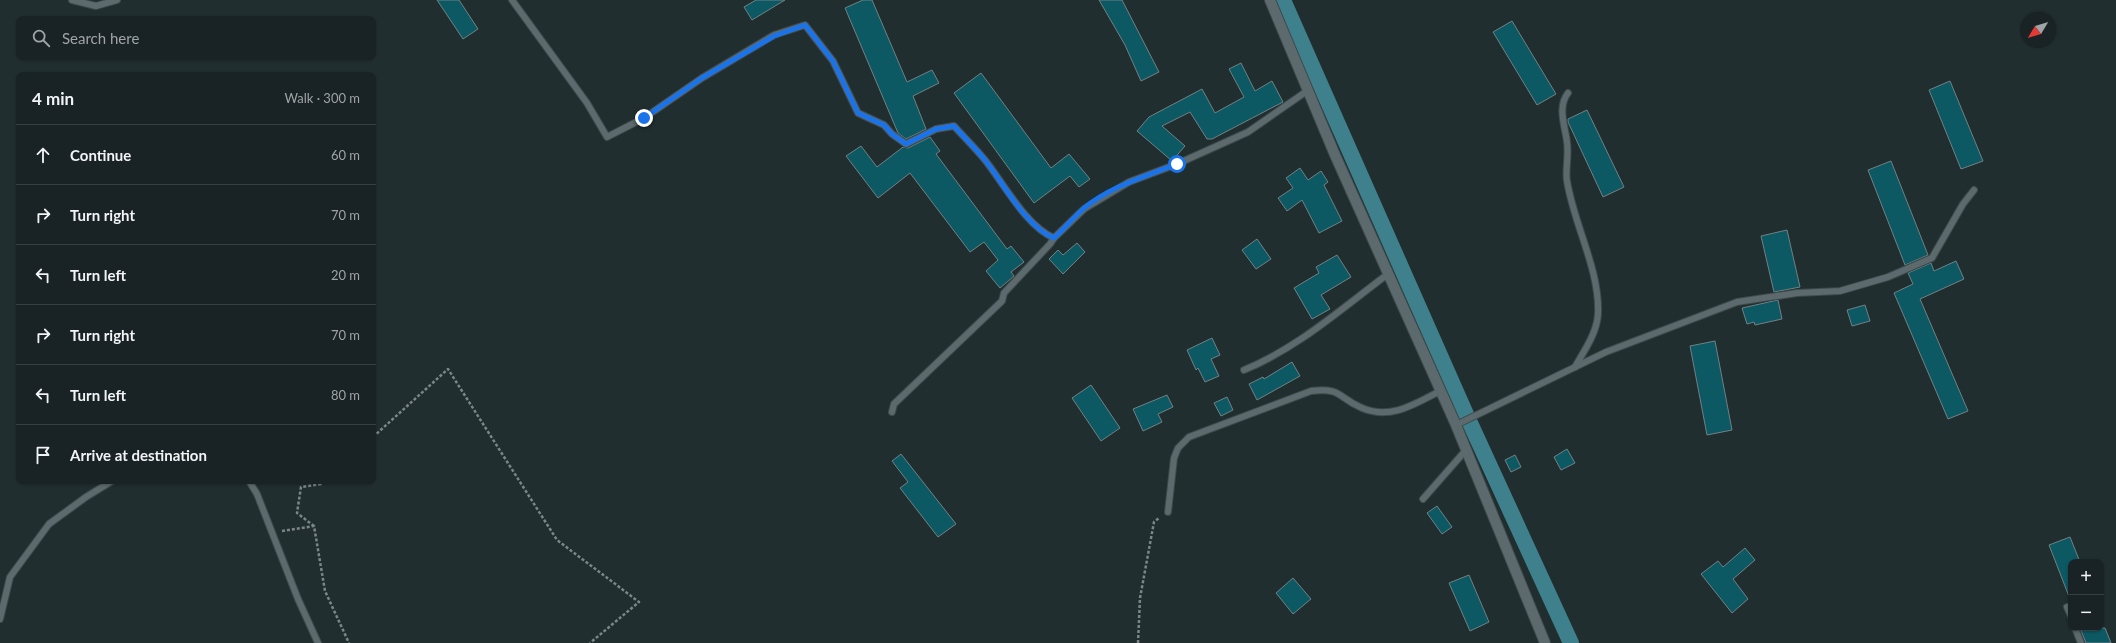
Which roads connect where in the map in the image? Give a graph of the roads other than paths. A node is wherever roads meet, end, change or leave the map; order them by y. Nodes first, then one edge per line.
1 (72, 0) edge
2 (117, 0) edge
3 (512, 0) edge
4 (1270, 0) edge
5 (1307, 90) junction
6 (1568, 93) dead end
7 (1974, 190) dead end
8 (1054, 238) junction
9 (1388, 274) junction
10 (1575, 367) junction
11 (1244, 370) dead end
12 (1440, 391) junction
13 (892, 412) dead end
14 (1456, 426) junction
15 (1466, 450) junction
16 (107, 484) edge
17 (251, 484) edge
18 (1423, 499) dead end
19 (1168, 512) road end
20 (0, 619) edge
21 (2077, 631) edge
22 (318, 643) edge
23 (1545, 643) edge
24 (2081, 643) edge

1 - 2 lane
3 - 8 lane
4 - 5 street
5 - 8 lane
5 - 9 street
6 - 10 lane
7 - 10 lane
8 - 13 lane
9 - 11 lane
9 - 12 street
10 - 14 lane
12 - 14 street
12 - 19 lane
14 - 15 street
15 - 18 lane
15 - 23 street
16 - 20 lane
17 - 22 lane
21 - 24 lane

